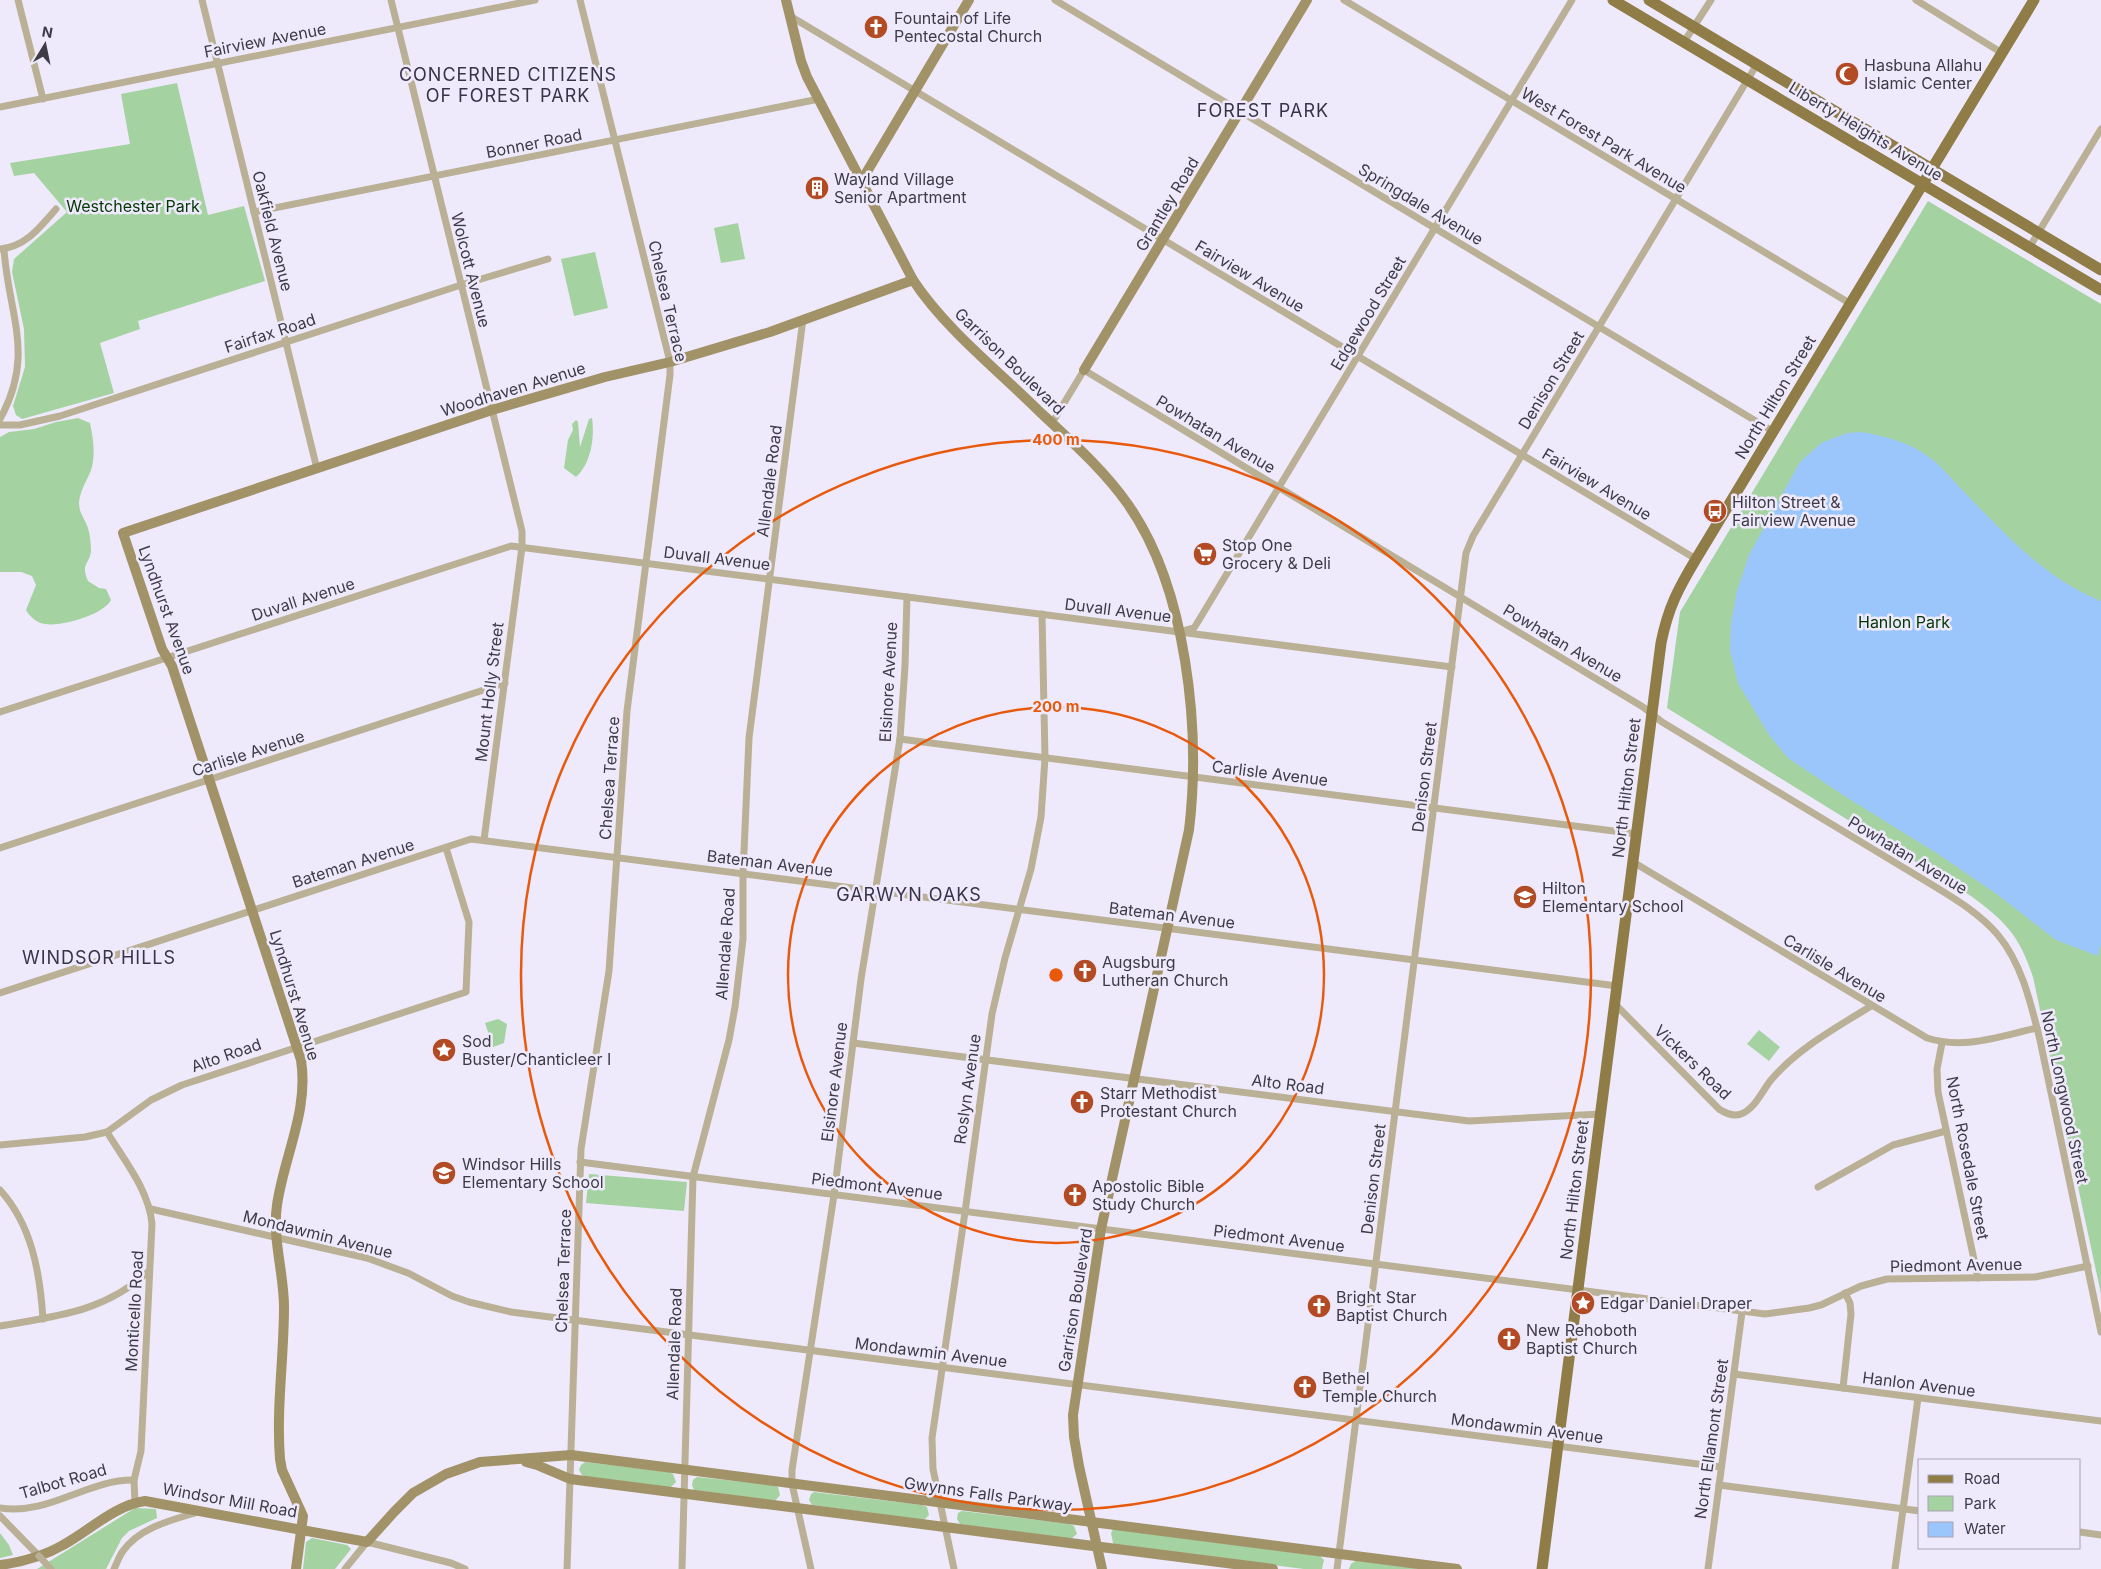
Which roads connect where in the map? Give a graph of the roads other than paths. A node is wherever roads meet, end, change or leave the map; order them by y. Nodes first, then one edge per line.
1 (18, 0) edge
2 (202, 0) edge
3 (391, 0) edge
4 (535, 0) edge
5 (580, 0) edge
6 (786, 0) edge
7 (969, 0) edge
8 (1055, 0) edge
9 (1308, 0) edge
10 (1344, 0) edge
11 (1572, 0) edge
12 (1613, 0) edge
13 (1648, 0) edge
14 (1710, 0) edge
15 (1916, 0) edge
16 (2034, 0) edge
17 (790, 16) junction
18 (1694, 27) junction
19 (398, 28) junction
20 (1684, 42) junction
21 (2002, 53) junction
22 (218, 64) junction
23 (1757, 64) junction
24 (1747, 80) junction
25 (915, 91) junction
26 (43, 98) junction
27 (819, 99) junction
28 (1512, 101) junction
29 (0, 107) edge
30 (1240, 111) junction
31 (2101, 129) edge
32 (615, 140) junction
33 (1931, 170) junction
34 (434, 176) junction
35 (862, 180) junction
36 (1923, 184) junction
37 (1676, 199) junction
38 (56, 209) dead end
39 (254, 212) junction
40 (1435, 228) junction
41 (2038, 232) junction
42 (1163, 240) junction
43 (2029, 248) junction
44 (2, 249) edge
45 (548, 259) dead end
46 (2101, 270) edge
47 (913, 280) junction
48 (461, 285) junction
49 (2101, 290) edge
50 (1851, 304) junction
51 (804, 319) junction
52 (1599, 327) junction
53 (286, 342) junction
54 (1358, 356) junction
55 (670, 362) junction
56 (1084, 370) junction
57 (492, 410) junction
58 (0, 419) edge
59 (1052, 423) junction
60 (0, 425) edge
61 (1774, 432) junction
62 (1522, 455) junction
63 (317, 469) junction
64 (1279, 487) junction
65 (123, 533) joint
66 (522, 547) junction
67 (1696, 559) junction
68 (646, 563) junction
69 (770, 579) junction
70 (907, 597) junction
71 (1460, 598) junction
72 (1042, 614) junction
73 (1179, 632) junction
74 (169, 658) junction
75 (1452, 667) junction
76 (505, 683) junction
77 (0, 712) edge
78 (1652, 715) junction
79 (900, 739) junction
80 (1045, 758) junction
81 (1194, 777) junction
82 (210, 780) junction
83 (1434, 808) junction
84 (1637, 834) junction
85 (484, 840) junction
86 (0, 848) edge
87 (446, 848) junction
88 (618, 857) junction
89 (1633, 862) junction
90 (743, 874) junction
91 (875, 890) junction
92 (1020, 909) junction
93 (253, 910) junction
94 (1168, 928) junction
95 (2013, 958) joint
96 (1414, 960) junction
97 (1617, 986) junction
98 (0, 992) edge
99 (1615, 1004) junction
100 (1871, 1006) junction
101 (2037, 1028) junction
102 (853, 1043) junction
103 (1942, 1043) junction
104 (297, 1046) junction
105 (985, 1060) junction
106 (1135, 1079) junction
107 (1395, 1112) junction
108 (1600, 1114) junction
109 (1946, 1131) junction
110 (107, 1132) junction
111 (0, 1145) edge
112 (580, 1162) junction
113 (693, 1177) junction
114 (1818, 1187) dead end
115 (0, 1190) edge
116 (834, 1195) junction
117 (151, 1209) junction
118 (965, 1212) junction
119 (1101, 1229) junction
120 (276, 1236) junction
121 (1376, 1265) junction
122 (2088, 1266) junction
123 (149, 1271) junction
124 (1978, 1278) junction
125 (1578, 1291) junction
126 (1845, 1293) junction
127 (1742, 1312) junction
128 (43, 1319) junction
129 (575, 1320) junction
130 (0, 1326) edge
131 (2101, 1332) edge
132 (687, 1334) junction
133 (810, 1350) junction
134 (942, 1367) junction
135 (1734, 1374) junction
136 (1077, 1384) junction
137 (1843, 1388) junction
138 (1918, 1398) junction
139 (1356, 1420) junction
140 (2101, 1421) edge
141 (1558, 1446) junction
142 (571, 1455) junction
143 (515, 1460) junction
144 (1722, 1467) junction
145 (684, 1470) junction
146 (570, 1479) junction
147 (134, 1480) junction
148 (792, 1484) junction
149 (1719, 1485) junction
150 (684, 1494) junction
151 (135, 1502) junction
152 (939, 1502) junction
153 (0, 1508) edge
154 (798, 1508) junction
155 (1903, 1509) junction
156 (201, 1511) junction
157 (1918, 1511) edge
158 (0, 1516) edge
159 (1092, 1523) junction
160 (945, 1527) junction
161 (302, 1529) junction
162 (2081, 1532) edge
163 (2101, 1535) edge
164 (367, 1542) junction
165 (1097, 1547) junction
166 (1339, 1554) junction
167 (0, 1565) edge
168 (451, 1566) edge
169 (51, 1569) edge
170 (114, 1569) edge
171 (296, 1569) edge
172 (345, 1569) edge
173 (465, 1569) edge
174 (567, 1569) edge
175 (682, 1569) edge
176 (811, 1569) edge
177 (954, 1569) edge
178 (1102, 1569) edge
179 (1273, 1569) edge
180 (1337, 1569) edge
181 (1457, 1569) edge
182 (1542, 1569) edge
183 (1708, 1569) edge
184 (1895, 1569) edge

1 - 26 street
2 - 22 street, Oakfield Avenue
3 - 19 street, Wolcott Avenue
4 - 19 street, Fairview Avenue
5 - 32 street, Chelsea Terrace
6 - 17 main road, Garrison Boulevard
7 - 25 main road
8 - 30 street, Springdale Avenue
9 - 30 main road, Grantley Road
10 - 28 street, West Forest Park Avenue
11 - 28 street, Edgewood Street
12 - 20 main road, Liberty Heights Avenue
13 - 18 main road, Liberty Heights Avenue
14 - 18 street
15 - 21 street
16 - 21 main road, North Hilton Street
17 - 25 street, Fairview Avenue
17 - 27 main road, Garrison Boulevard
18 - 20 street
18 - 23 main road, Liberty Heights Avenue
19 - 22 street, Fairview Avenue
19 - 34 street, Wolcott Avenue
20 - 24 main road, Liberty Heights Avenue
21 - 33 main road, North Hilton Street
22 - 26 street, Fairview Avenue
22 - 39 street, Oakfield Avenue
23 - 24 street, Denison Street
23 - 33 main road, Liberty Heights Avenue
24 - 36 main road, Liberty Heights Avenue
24 - 37 street, Denison Street
25 - 35 main road
25 - 42 street, Fairview Avenue
26 - 29 street, Fairview Avenue
27 - 32 street, Bonner Road
27 - 35 main road, Garrison Boulevard
28 - 37 street, West Forest Park Avenue
28 - 40 street, Edgewood Street
30 - 40 street, Springdale Avenue
30 - 42 main road, Grantley Road
31 - 41 street
32 - 34 street, Bonner Road
32 - 55 street, Chelsea Terrace
33 - 36 main road, North Hilton Street
33 - 41 main road, Liberty Heights Avenue
34 - 39 street, Bonner Road
34 - 48 street, Wolcott Avenue
35 - 47 main road, Garrison Boulevard
36 - 43 main road, Liberty Heights Avenue
36 - 50 main road, North Hilton Street
37 - 50 street, West Forest Park Avenue
37 - 52 street, Denison Street
38 - 44 street
39 - 53 street, Oakfield Avenue
40 - 52 street, Springdale Avenue
40 - 54 street, Edgewood Street
41 - 43 street
41 - 46 main road, Liberty Heights Avenue
42 - 54 street, Fairview Avenue
42 - 56 main road, Grantley Road
43 - 49 main road, Liberty Heights Avenue
44 - 58 street
45 - 48 street, Fairfax Road
47 - 51 main road, Woodhaven Avenue
47 - 59 main road, Garrison Boulevard
48 - 53 street, Fairfax Road
48 - 57 street, Wolcott Avenue
50 - 61 main road, North Hilton Street
51 - 55 main road, Woodhaven Avenue
51 - 69 street, Allendale Road
52 - 61 street, Springdale Avenue
52 - 62 street, Denison Street
53 - 60 street, Fairfax Road
53 - 63 street, Oakfield Avenue
54 - 62 street, Fairview Avenue
54 - 64 street, Edgewood Street
55 - 57 main road, Woodhaven Avenue
55 - 68 street, Chelsea Terrace
56 - 59 street, Grantley Road
56 - 64 street, Powhatan Avenue
57 - 63 main road, Woodhaven Avenue
57 - 66 street, Wolcott Avenue
59 - 73 main road, Garrison Boulevard
61 - 67 main road, North Hilton Street
62 - 67 street, Fairview Avenue
62 - 71 street, Denison Street
63 - 65 main road, Woodhaven Avenue
64 - 71 street, Powhatan Avenue
64 - 73 street, Edgewood Street
65 - 74 main road, Lyndhurst Avenue
66 - 68 street, Duvall Avenue
66 - 74 street, Duvall Avenue
66 - 76 street, Mount Holly Street
67 - 78 main road, North Hilton Street
68 - 69 street, Duvall Avenue
68 - 88 street, Chelsea Terrace
69 - 70 street, Duvall Avenue
69 - 90 street, Allendale Road
70 - 72 street, Duvall Avenue
70 - 79 street, Elsinore Avenue
71 - 75 street, Denison Street
71 - 78 street, Powhatan Avenue
72 - 73 street, Duvall Avenue
72 - 80 street, Roslyn Avenue
73 - 75 street, Duvall Avenue
73 - 81 main road, Garrison Boulevard
74 - 77 street, Duvall Avenue
74 - 82 main road, Lyndhurst Avenue
75 - 83 street, Denison Street
76 - 82 street, Carlisle Avenue
76 - 85 street, Mount Holly Street
78 - 84 main road, North Hilton Street
78 - 95 street, Powhatan Avenue
79 - 80 street, Carlisle Avenue
79 - 91 street, Elsinore Avenue
80 - 81 street, Carlisle Avenue
80 - 92 street, Roslyn Avenue
81 - 83 street, Carlisle Avenue
81 - 94 main road, Garrison Boulevard
82 - 86 street, Carlisle Avenue
82 - 93 main road, Lyndhurst Avenue
83 - 84 street, Carlisle Avenue
83 - 96 street, Denison Street
84 - 89 main road, North Hilton Street
85 - 87 street, Bateman Avenue
85 - 88 street, Bateman Avenue
87 - 93 street, Bateman Avenue
87 - 104 street, Alto Road
88 - 90 street, Bateman Avenue
88 - 112 street, Chelsea Terrace
89 - 97 main road, North Hilton Street
89 - 100 street, Carlisle Avenue
90 - 91 street, Bateman Avenue
90 - 113 street, Allendale Road
91 - 92 street, Bateman Avenue
91 - 102 street, Elsinore Avenue
92 - 94 street, Bateman Avenue
92 - 105 street, Roslyn Avenue
93 - 98 street, Bateman Avenue
93 - 104 main road, Lyndhurst Avenue
94 - 96 street, Bateman Avenue
94 - 106 main road, Garrison Boulevard
95 - 101 street, North Longwood Street
96 - 97 street, Bateman Avenue
96 - 107 street, Denison Street
97 - 99 main road, North Hilton Street
99 - 100 street, Vickers Road
99 - 108 main road, North Hilton Street
100 - 103 street, Carlisle Avenue
101 - 103 street, Carlisle Avenue
101 - 122 street, North Longwood Street
102 - 105 street, Alto Road
102 - 116 street, Elsinore Avenue
103 - 109 street, North Rosedale Street
104 - 110 street, Alto Road
104 - 120 main road, Lyndhurst Avenue
105 - 106 street, Alto Road
105 - 118 street, Roslyn Avenue
106 - 107 street, Alto Road
106 - 119 main road, Garrison Boulevard
107 - 108 street, Alto Road
107 - 121 street, Denison Street
108 - 125 main road, North Hilton Street
109 - 114 street
109 - 124 street, North Rosedale Street
110 - 111 street, Alto Road
110 - 117 street, Monticello Road
112 - 113 street, Piedmont Avenue
112 - 129 street, Chelsea Terrace
113 - 116 street, Piedmont Avenue
113 - 132 street, Allendale Road
115 - 128 street
116 - 118 street, Piedmont Avenue
116 - 133 street, Elsinore Avenue
117 - 120 street, Mondawmin Avenue
117 - 123 street, Monticello Road
118 - 119 street, Piedmont Avenue
118 - 134 street, Roslyn Avenue
119 - 121 street, Piedmont Avenue
119 - 136 main road, Garrison Boulevard
120 - 129 street, Mondawmin Avenue
120 - 161 main road, Lyndhurst Avenue
121 - 125 street, Piedmont Avenue
121 - 139 street, Denison Street
122 - 124 street, Piedmont Avenue
122 - 131 street, North Longwood Street
123 - 128 street
123 - 147 street, Monticello Road
124 - 126 street, Piedmont Avenue
125 - 127 street, Piedmont Avenue
125 - 141 main road, North Hilton Street
126 - 127 street, Piedmont Avenue
126 - 137 street
127 - 135 street, North Ellamont Street
128 - 130 street
129 - 132 street, Mondawmin Avenue
129 - 142 street, Chelsea Terrace
132 - 133 street, Mondawmin Avenue
132 - 145 street, Allendale Road
133 - 134 street, Mondawmin Avenue
133 - 148 street, Elsinore Avenue
134 - 136 street, Mondawmin Avenue
134 - 152 street, Roslyn Avenue
135 - 137 street, Hanlon Avenue
135 - 144 street, North Ellamont Street
136 - 139 street, Mondawmin Avenue
136 - 159 main road, Garrison Boulevard
137 - 138 street, Hanlon Avenue
138 - 140 street, Hanlon Avenue
138 - 155 street
139 - 141 street, Mondawmin Avenue
139 - 166 street, Denison Street
141 - 144 street, Mondawmin Avenue
141 - 182 main road, North Hilton Street
142 - 143 main road, Gwynns Falls Parkway
142 - 145 main road, Gwynns Falls Parkway
142 - 146 street, Chelsea Terrace
143 - 146 main road, Gwynns Falls Parkway
143 - 164 main road, Gwynns Falls Parkway
144 - 149 street, North Ellamont Street
145 - 148 main road, Gwynns Falls Parkway
145 - 150 street, Allendale Road
146 - 150 main road, Gwynns Falls Parkway
146 - 174 street, Chelsea Terrace
147 - 151 street, Monticello Road
147 - 153 street, Talbot Road
148 - 152 main road, Gwynns Falls Parkway
148 - 154 street, Elsinore Avenue
149 - 155 street
149 - 183 street, North Ellamont Street
150 - 154 main road, Gwynns Falls Parkway
150 - 175 street, Allendale Road
151 - 156 main road, Windsor Mill Road
151 - 167 main road
152 - 159 main road, Gwynns Falls Parkway
152 - 160 street, Roslyn Avenue
154 - 160 main road, Gwynns Falls Parkway
154 - 176 street, Elsinore Avenue
155 - 157 street
155 - 184 street
156 - 161 main road, Windsor Mill Road
156 - 170 street
158 - 169 street, bridge
159 - 165 main road, Garrison Boulevard
159 - 166 main road, Gwynns Falls Parkway
160 - 165 main road, Gwynns Falls Parkway
160 - 177 street, Roslyn Avenue
161 - 164 main road, Windsor Mill Road
161 - 171 main road, Lyndhurst Avenue
162 - 163 street
164 - 168 street, Windsor Mill Road
164 - 172 street, Gwynns Falls Parkway
165 - 178 main road, Garrison Boulevard
165 - 179 main road, Gwynns Falls Parkway
166 - 180 street, Denison Street
166 - 181 main road, Gwynns Falls Parkway
168 - 173 street, Windsor Mill Road

